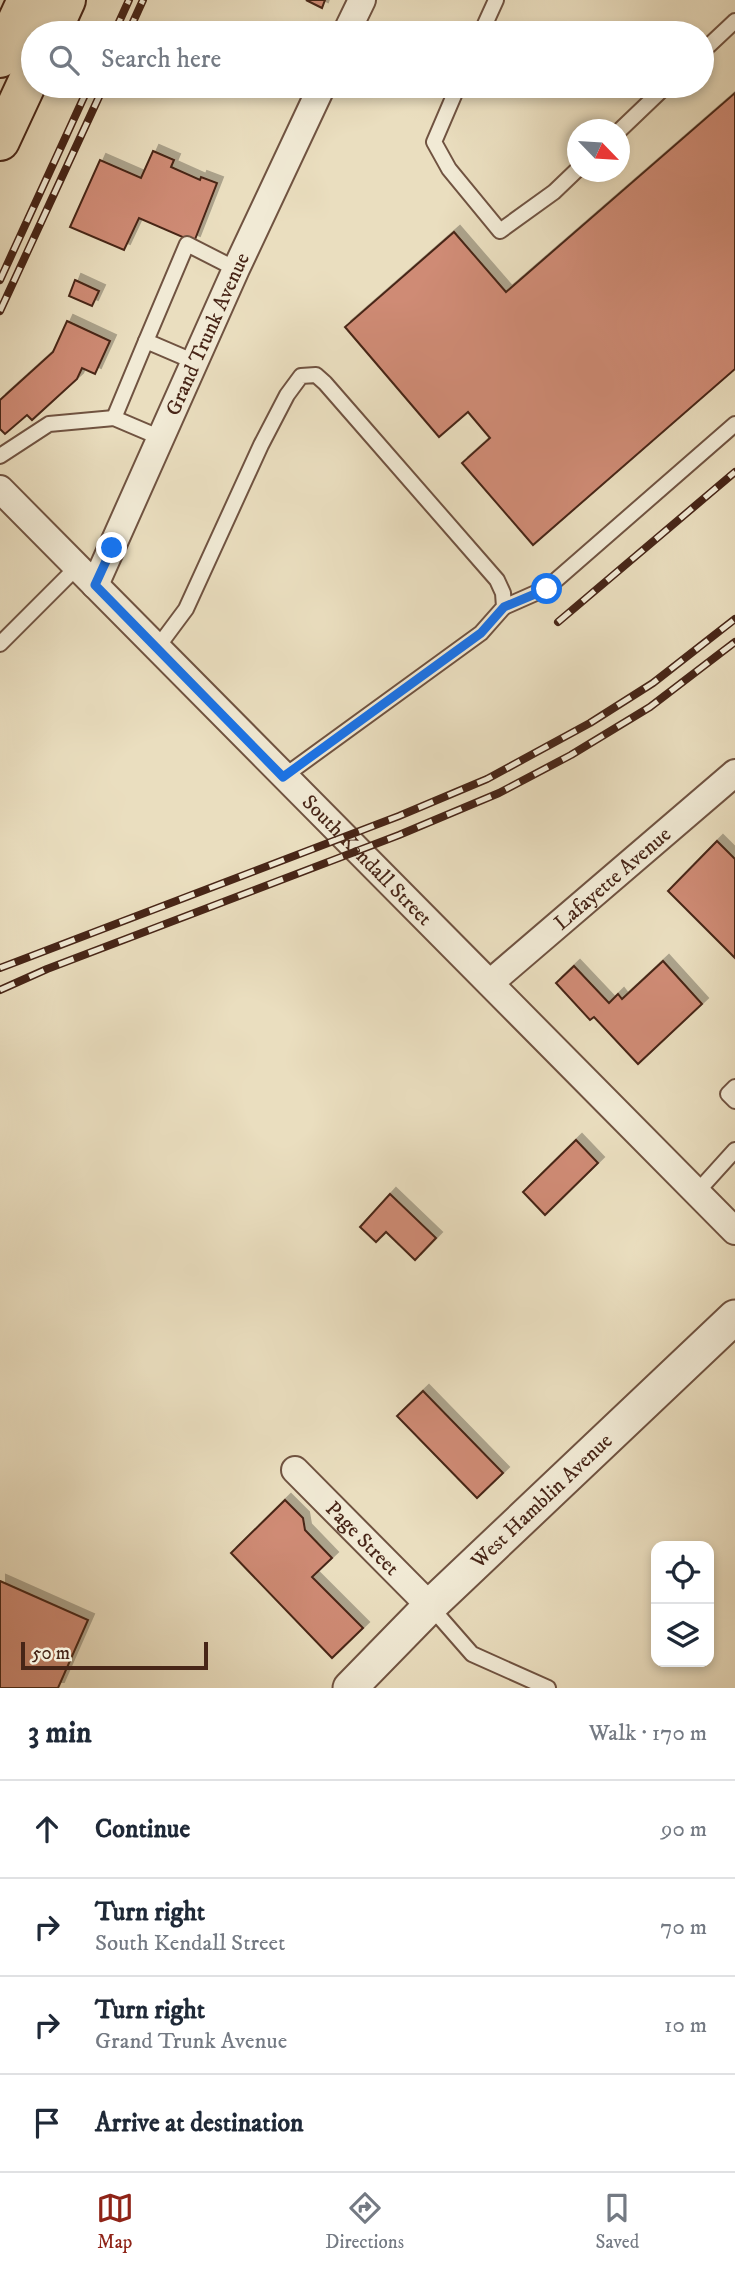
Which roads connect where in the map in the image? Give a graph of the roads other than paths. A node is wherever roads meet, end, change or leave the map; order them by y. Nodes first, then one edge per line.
1 (27, 0) edge
2 (66, 0) edge
3 (362, 0) edge
4 (496, 0) edge
5 (56, 21) edge
6 (352, 21) edge
7 (486, 21) edge
8 (735, 21) edge
9 (714, 41) edge
10 (0, 58) edge
11 (21, 96) edge
12 (316, 98) edge
13 (453, 98) edge
14 (653, 98) edge
15 (630, 120) edge
16 (0, 141) edge
17 (567, 180) edge
18 (236, 268) junction
19 (146, 341) junction
20 (195, 362) junction
21 (114, 418) junction
22 (735, 424) edge
23 (161, 438) junction
24 (0, 456) edge
25 (0, 489) edge
26 (86, 576) junction
27 (504, 607) junction
28 (0, 644) edge
29 (157, 648) junction
30 (735, 773) edge
31 (283, 777) junction
32 (490, 983) junction
33 (735, 1087) edge
34 (735, 1101) edge
35 (735, 1150) edge
36 (697, 1192) junction
37 (735, 1231) edge
38 (735, 1317) edge
39 (295, 1470) dead end
40 (430, 1606) junction
41 (350, 1688) edge
42 (548, 1688) edge

1 - 10 main road
2 - 5 main road
3 - 6 street
4 - 7 lane
8 - 9 lane
11 - 16 main road
12 - 18 street, Grand Trunk Avenue
13 - 17 lane
14 - 15 lane
18 - 19 lane
18 - 20 street, Grand Trunk Avenue
19 - 20 lane
19 - 21 lane
20 - 23 street, Grand Trunk Avenue
21 - 23 lane
21 - 24 lane
22 - 27 lane
23 - 26 street, Grand Trunk Avenue
25 - 26 street, South Kendall Street
26 - 28 lane
26 - 29 street, South Kendall Street
27 - 29 lane
27 - 31 lane
29 - 31 street, South Kendall Street
30 - 32 street, Lafayette Avenue
31 - 32 street, South Kendall Street
32 - 36 street, South Kendall Street
33 - 34 lane
35 - 36 lane
36 - 37 street, South Kendall Street
38 - 40 street, West Hamblin Avenue
39 - 40 street, Page Street
40 - 41 street, West Hamblin Avenue
40 - 42 lane

